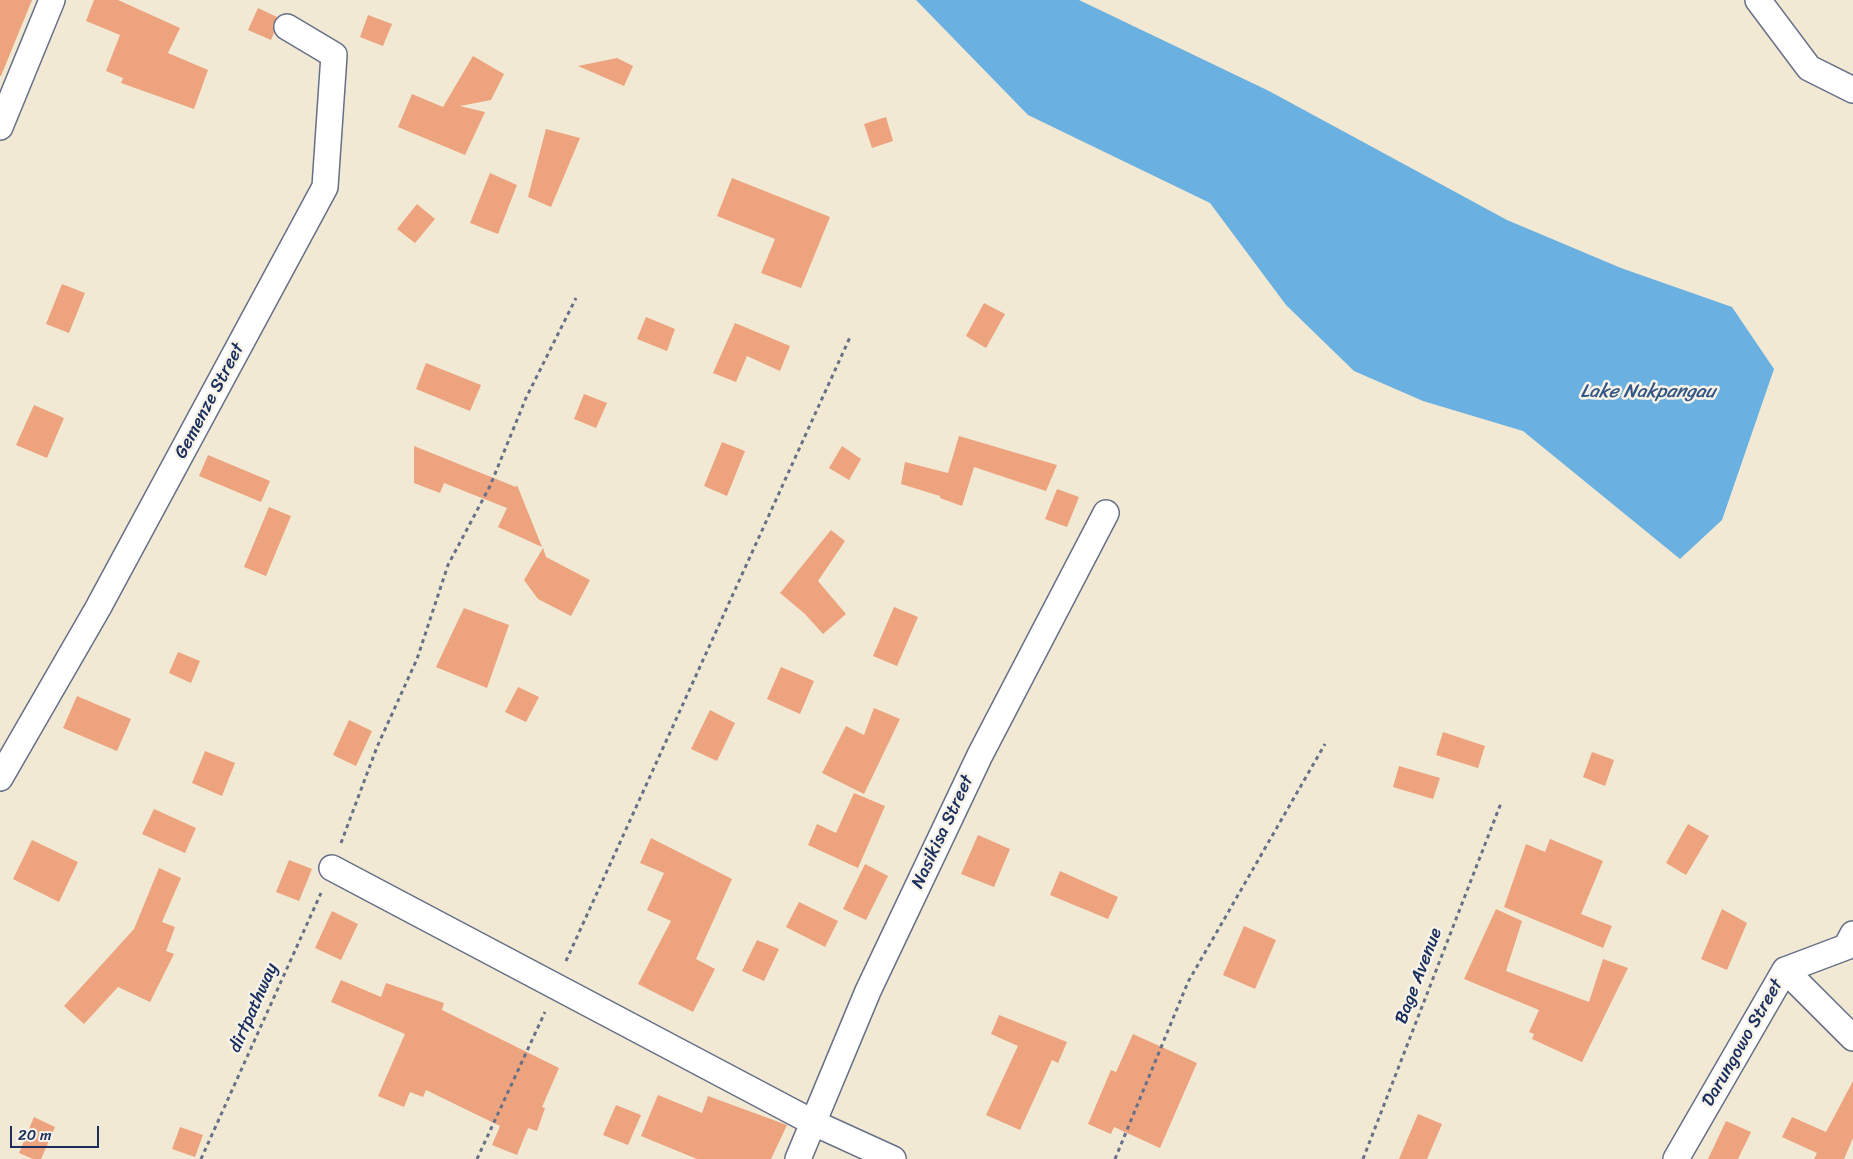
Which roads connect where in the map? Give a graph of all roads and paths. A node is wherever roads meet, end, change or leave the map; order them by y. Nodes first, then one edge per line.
1 (52, 0) edge
2 (1758, 0) edge
3 (287, 27) dead end
4 (1853, 90) edge
5 (0, 127) edge
6 (576, 298) dead end
7 (851, 335) dead end
8 (1106, 512) dead end
9 (1325, 744) dead end
10 (6, 750) edge
11 (0, 778) edge
12 (1501, 803) dead end
13 (332, 868) junction
14 (1853, 934) edge
15 (1785, 970) junction
16 (556, 988) junction
17 (1853, 1038) edge
18 (814, 1123) junction
19 (201, 1159) edge
20 (477, 1159) edge
21 (798, 1159) edge
22 (893, 1159) edge
23 (1115, 1159) edge
24 (1363, 1159) edge
25 (1676, 1159) edge

1 - 5 street
2 - 4 street
3 - 10 street, Gemenze Street
6 - 13 path, dirtpathway
7 - 16 path
8 - 18 street, Nasikisa Street
9 - 23 path
10 - 11 street, Gemenze Street
12 - 24 path, Bage Avenue
13 - 16 street
13 - 19 path, dirtpathway
14 - 15 street, Darungowo Street
15 - 17 street
15 - 25 street, Darungowo Street
16 - 18 street
16 - 20 path
18 - 21 street, Nasikisa Street
18 - 22 street

